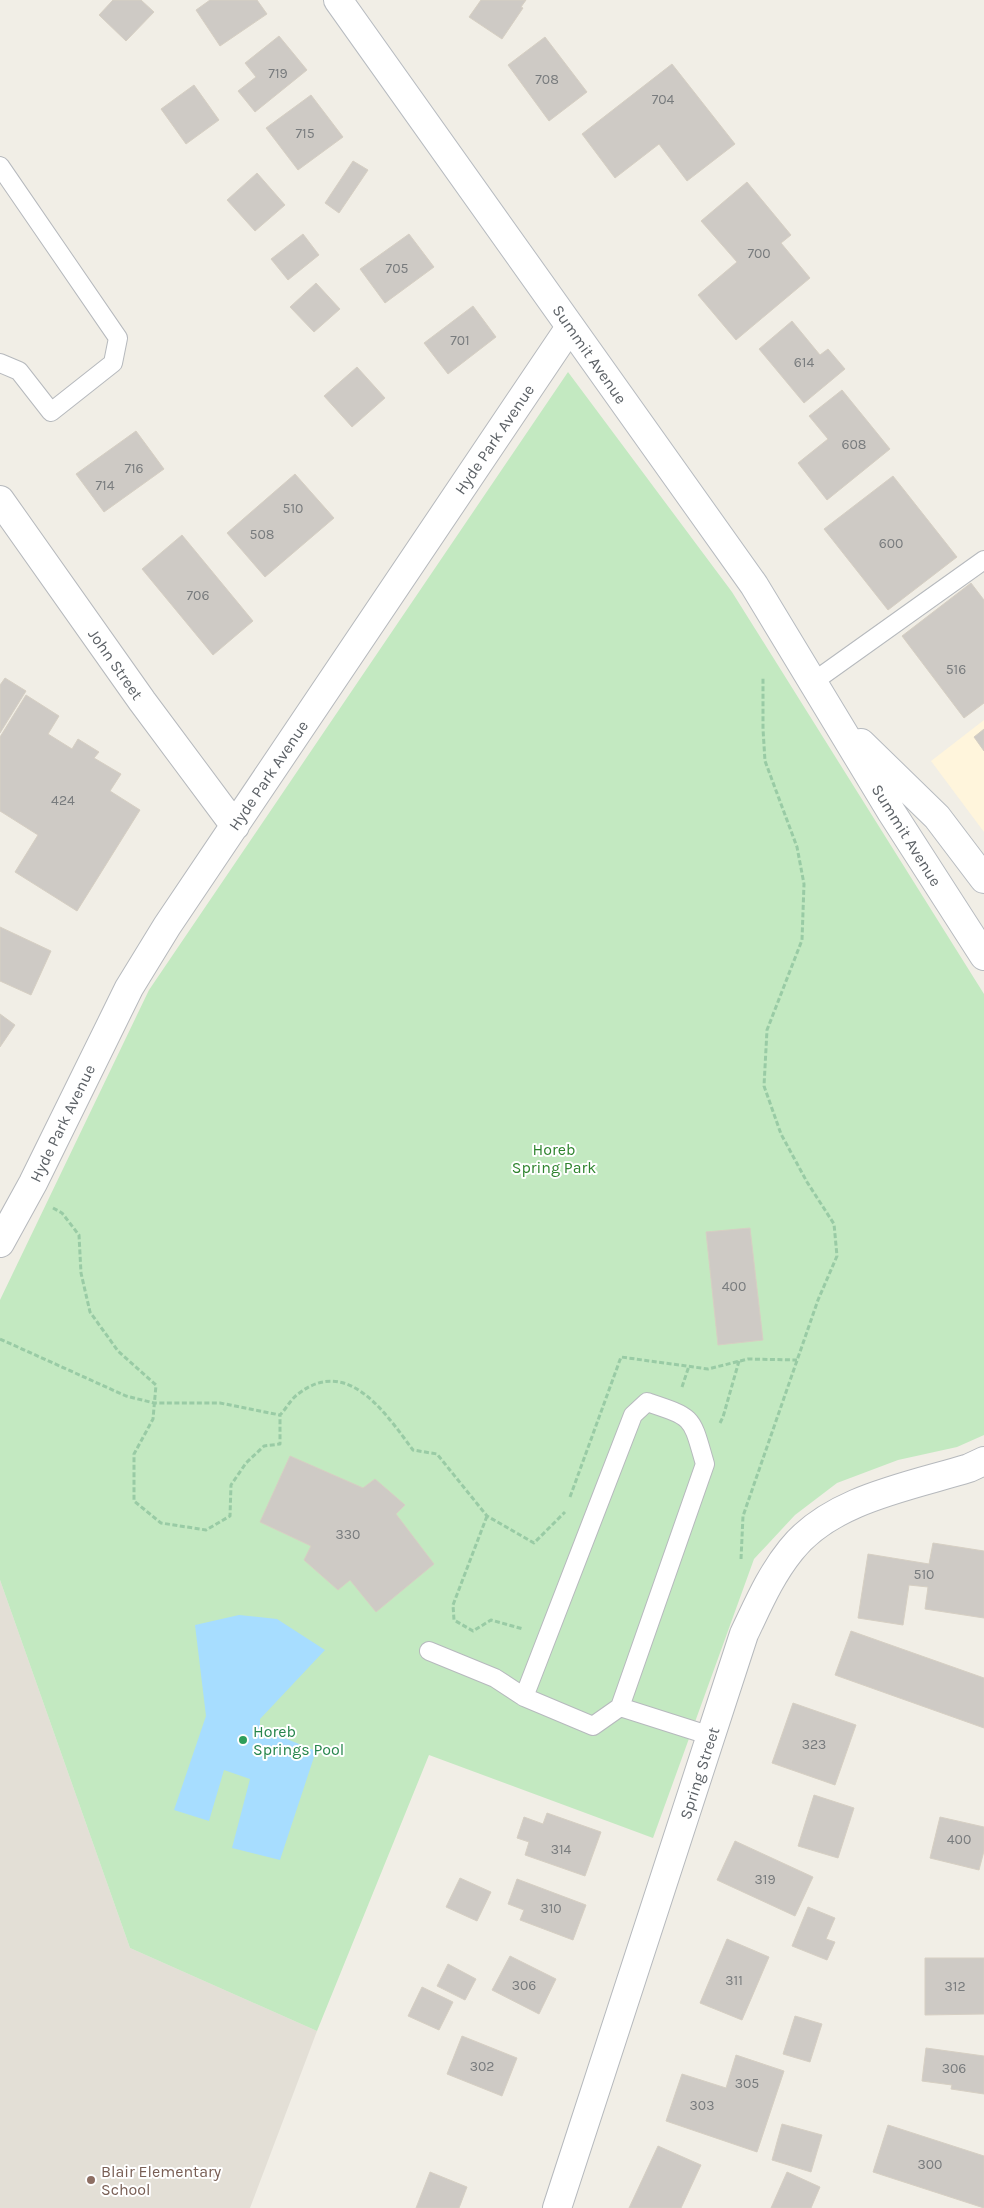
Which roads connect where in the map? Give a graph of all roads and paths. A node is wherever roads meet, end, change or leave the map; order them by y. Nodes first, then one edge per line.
1 (338, 0) edge
2 (0, 166) edge
3 (570, 327) junction
4 (0, 363) edge
5 (0, 500) edge
6 (984, 560) edge
7 (763, 678) dead end
8 (813, 682) junction
9 (832, 714) junction
10 (235, 826) junction
11 (984, 879) edge
12 (984, 956) edge
13 (62, 1213) dead end
14 (0, 1243) edge
15 (0, 1339) edge
16 (797, 1360) junction
17 (739, 1361) junction
18 (154, 1403) junction
19 (280, 1415) junction
20 (701, 1450) junction
21 (984, 1461) edge
22 (487, 1516) junction
23 (740, 1559) dead end
24 (547, 1636) junction
25 (429, 1651) dead end
26 (524, 1697) junction
27 (620, 1708) junction
28 (711, 1736) junction
29 (558, 2208) edge

1 - 3 street, Summit Avenue
2 - 4 lane
3 - 8 street, Summit Avenue
3 - 10 street, Hyde Park Avenue
5 - 10 street, John Street
6 - 8 lane
7 - 16 path
8 - 9 street, Summit Avenue
9 - 11 street, Summit Avenue
9 - 12 street, Summit Avenue
10 - 14 street, Hyde Park Avenue
13 - 18 path
15 - 18 path
16 - 17 path
16 - 23 path
17 - 20 path
17 - 22 path
18 - 19 path
18 - 19 path
19 - 22 path
20 - 24 lane
20 - 27 lane
21 - 28 street, Spring Street
22 - 24 path
24 - 26 lane
25 - 26 lane
26 - 27 lane
27 - 28 lane
28 - 29 street, Spring Street

